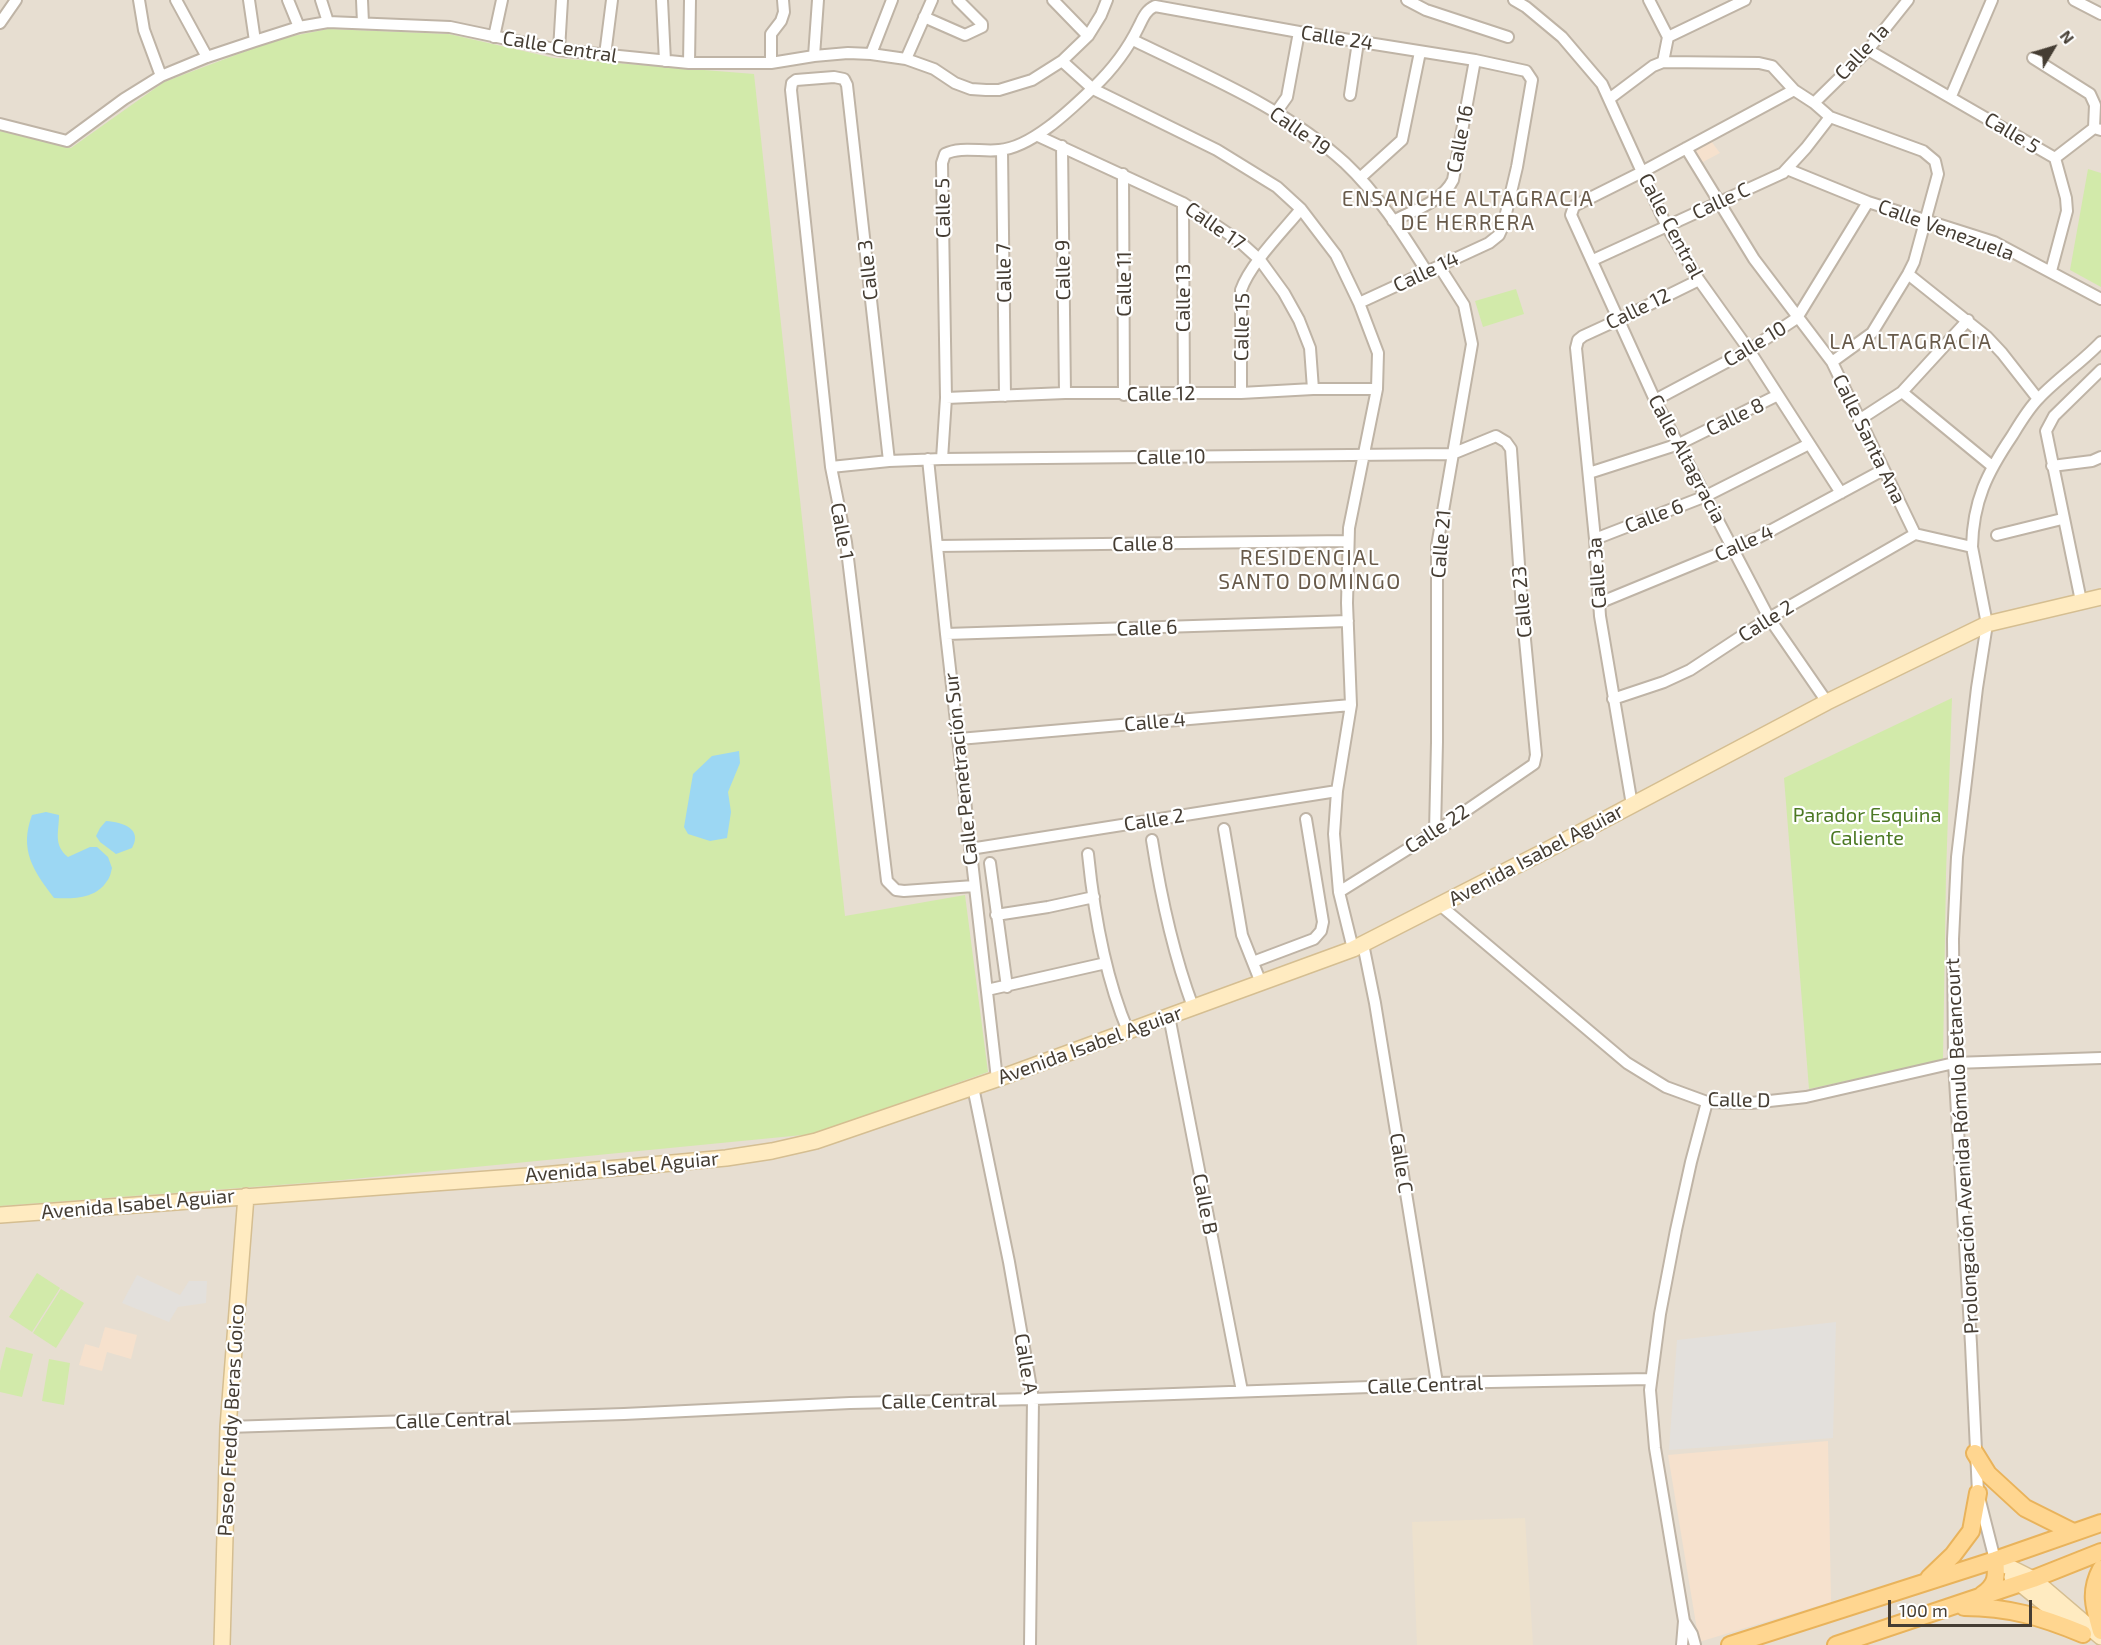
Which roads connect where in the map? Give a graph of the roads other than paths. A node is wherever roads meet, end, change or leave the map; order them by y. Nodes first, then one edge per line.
1 (16, 0) edge
2 (139, 0) edge
3 (176, 0) edge
4 (249, 0) edge
5 (288, 0) edge
6 (321, 0) edge
7 (362, 0) edge
8 (502, 0) edge
9 (562, 0) edge
10 (612, 0) edge
11 (662, 0) edge
12 (690, 0) edge
13 (783, 0) edge
14 (818, 0) edge
15 (892, 0) edge
16 (932, 0) edge
17 (958, 0) edge
18 (1053, 0) edge
19 (1107, 0) edge
20 (1407, 0) edge
21 (1514, 0) edge
22 (1649, 0) edge
23 (1745, 0) edge
24 (1908, 0) edge
25 (1992, 0) edge
26 (2074, 0) edge
27 (1149, 8) joint
28 (2101, 14) edge
29 (924, 17) junction
30 (328, 22) junction
31 (0, 23) edge
32 (363, 23) junction
33 (299, 27) junction
34 (1299, 32) junction
35 (1088, 36) junction
36 (494, 37) junction
37 (1508, 37) dead end
38 (1668, 37) junction
39 (255, 40) junction
40 (1133, 40) junction
41 (1358, 42) junction
42 (559, 50) junction
43 (1868, 50) junction
44 (1420, 52) junction
45 (871, 54) junction
46 (605, 55) junction
47 (814, 56) junction
48 (207, 57) junction
49 (2033, 58) dead end
50 (906, 59) junction
51 (1475, 60) junction
52 (665, 61) junction
53 (1062, 61) junction
54 (1663, 62) junction
55 (689, 63) junction
56 (771, 63) junction
57 (1526, 71) joint
58 (161, 76) junction
59 (844, 79) joint
60 (1092, 89) junction
61 (1794, 90) junction
62 (1350, 95) dead end
63 (1951, 96) junction
64 (1609, 99) junction
65 (1814, 102) junction
66 (1277, 111) junction
67 (1830, 117) junction
68 (0, 124) edge
69 (2098, 129) edge
70 (1038, 136) junction
71 (1062, 146) junction
72 (1686, 148) junction
73 (1002, 150) junction
74 (2055, 158) junction
75 (1787, 169) junction
76 (1642, 172) junction
77 (1123, 174) junction
78 (1360, 178) junction
79 (1718, 201) junction
80 (1868, 202) junction
81 (1183, 203) junction
82 (1301, 209) junction
83 (1926, 220) junction
84 (1393, 221) junction
85 (1667, 227) junction
86 (1260, 260) junction
87 (1593, 260) junction
88 (1439, 266) junction
89 (2051, 271) junction
90 (1427, 272) junction
91 (1908, 274) junction
92 (1699, 280) junction
93 (2101, 299) edge
94 (1359, 303) junction
95 (1797, 318) junction
96 (1620, 319) junction
97 (1968, 320) junction
98 (1578, 340) joint
99 (2101, 342) edge
100 (1749, 350) junction
101 (1832, 362) junction
102 (2101, 370) edge
103 (1313, 389) junction
104 (1377, 389) junction
105 (1902, 392) junction
106 (1065, 393) junction
107 (1184, 393) junction
108 (1241, 393) junction
109 (1124, 394) junction
110 (1778, 395) junction
111 (1005, 396) junction
112 (946, 398) junction
113 (2038, 399) junction
114 (1655, 400) junction
115 (1859, 420) junction
116 (1506, 442) joint
117 (1679, 444) junction
118 (1809, 444) junction
119 (1364, 454) junction
120 (1452, 454) junction
121 (2101, 457) edge
122 (928, 459) junction
123 (942, 459) junction
124 (889, 461) junction
125 (1992, 466) junction
126 (2052, 466) junction
127 (831, 467) junction
128 (1883, 470) junction
129 (1589, 473) junction
130 (1841, 493) junction
131 (1706, 496) junction
132 (2062, 519) junction
133 (1915, 534) junction
134 (1997, 535) dead end
135 (1595, 539) junction
136 (1348, 541) junction
137 (937, 546) junction
138 (1972, 547) junction
139 (1734, 548) junction
140 (2101, 597) edge
141 (2081, 601) junction
142 (1599, 603) junction
143 (1769, 618) junction
144 (1348, 621) junction
145 (1987, 624) junction
146 (946, 634) junction
147 (1613, 699) junction
148 (1827, 702) junction
149 (1350, 705) junction
150 (959, 739) junction
151 (1534, 764) joint
152 (1337, 791) junction
153 (1632, 805) junction
154 (1306, 819) dead end
155 (1224, 829) dead end
156 (1435, 832) junction
157 (1152, 840) dead end
158 (970, 849) junction
159 (1088, 854) dead end
160 (990, 863) dead end
161 (974, 886) junction
162 (1339, 892) junction
163 (1094, 897) junction
164 (1440, 905) junction
165 (996, 915) junction
166 (1358, 946) junction
167 (1252, 962) junction
168 (1106, 963) junction
169 (1261, 982) junction
170 (1007, 987) junction
171 (987, 990) junction
172 (1193, 1007) junction
173 (1168, 1016) junction
174 (1128, 1031) junction
175 (2101, 1058) edge
176 (1954, 1063) junction
177 (997, 1079) junction
178 (973, 1087) junction
179 (1707, 1102) junction
180 (246, 1196) junction
181 (0, 1215) edge
182 (1650, 1379) junction
183 (1437, 1383) junction
184 (1242, 1391) junction
185 (1033, 1399) junction
186 (228, 1427) junction
187 (1975, 1453) junction
188 (1978, 1493) junction
189 (2101, 1523) edge
190 (2073, 1532) junction
191 (2101, 1552) edge
192 (1995, 1560) junction
193 (2101, 1569) edge
194 (1926, 1581) junction
195 (2026, 1582) junction
196 (1977, 1598) junction
197 (1951, 1607) junction
198 (1684, 1621) junction
199 (2101, 1631) edge
200 (2101, 1637) edge
201 (2089, 1640) edge
202 (222, 1645) edge
203 (1030, 1645) edge
204 (1682, 1645) edge
205 (1695, 1645) edge
206 (1730, 1645) edge
207 (1836, 1645) edge

1 - 31 street
2 - 58 street
3 - 48 street
4 - 39 street
5 - 33 street
6 - 30 street
7 - 32 street
8 - 36 street
9 - 42 street
10 - 46 street
11 - 52 street
12 - 55 street
13 - 56 street
14 - 47 street
15 - 45 street
16 - 29 street
17 - 29 street
18 - 35 street
19 - 35 street, Calle Central
20 - 37 street
21 - 64 street, Calle Central
22 - 38 street
23 - 38 street
24 - 43 street, Calle 1a
25 - 63 street
26 - 28 street
27 - 34 street, Calle 24
27 - 40 street, Calle 5
29 - 50 street
30 - 32 street, Calle Central
30 - 33 street, Calle Central
32 - 36 street, Calle Central
33 - 39 street, Calle Central
34 - 41 street, Calle 24
34 - 66 street
35 - 53 street, Calle Central
36 - 42 street, Calle Central
38 - 54 street
39 - 48 street, Calle Central
40 - 60 street, Calle 5
40 - 66 street, Calle 19
41 - 44 street, Calle 24
41 - 62 street
42 - 46 street, Calle Central
43 - 63 street, Calle 5
43 - 65 street, Calle 1a
44 - 51 street, Calle 24
44 - 78 street
45 - 47 street, Calle Central
45 - 50 street, Calle Central
46 - 52 street, Calle Central
47 - 56 street, Calle Central
48 - 58 street, Calle Central
49 - 69 street
50 - 53 street, Calle Central
51 - 57 street, Calle 24
51 - 84 street, Calle 16
52 - 55 street, Calle Central
53 - 60 street, Calle C
54 - 61 street
54 - 64 street
55 - 56 street, Calle Central
57 - 88 street, Calle 14
58 - 68 street, Calle Central
59 - 124 street, Calle 3
59 - 127 street, Calle 1
60 - 70 street, Calle 5
60 - 82 street, Calle C
61 - 65 street
61 - 72 street
63 - 74 street, Calle 5
64 - 76 street, Calle Central
65 - 67 street
66 - 78 street, Calle 19
67 - 75 street, Calle C
67 - 83 street
69 - 74 street
70 - 71 street, Calle 17
70 - 73 street, Calle 5
71 - 77 street, Calle 17
71 - 106 street, Calle 9
72 - 76 street
72 - 79 street, Calle Santa Ana
73 - 111 street, Calle 7
73 - 112 street, Calle 5
74 - 89 street, Calle 5
75 - 79 street, Calle C
75 - 80 street, Calle Venezuela
76 - 85 street, Calle Central
76 - 87 street, Calle Altagracia
77 - 81 street, Calle 17
77 - 109 street, Calle 11
78 - 84 street, Calle 19
79 - 85 street, Calle C
79 - 95 street, Calle Santa Ana
80 - 83 street, Calle Venezuela
80 - 95 street, Calle 10
81 - 86 street, Calle 17
81 - 107 street, Calle 13
82 - 86 street, Calle 15
82 - 94 street, Calle C
83 - 89 street, Calle Venezuela
83 - 91 street
84 - 90 street, Calle 19
85 - 87 street, Calle C
85 - 92 street, Calle Central
86 - 103 street, Calle 17
86 - 108 street, Calle 15
87 - 96 street, Calle Altagracia
88 - 90 street, Calle 14
88 - 120 street, Calle 21
89 - 93 street, Calle Venezuela
90 - 94 street, Calle 14
91 - 97 street
91 - 101 street
92 - 96 street, Calle 12
92 - 100 street, Calle Central
94 - 104 street, Calle C
95 - 100 street, Calle 10
95 - 101 street, Calle Santa Ana
96 - 98 street, Calle 12
96 - 114 street, Calle Altagracia
97 - 105 street
97 - 113 street
98 - 129 street, Calle 3a
99 - 113 street, Prolongación Avenida Rómulo Betancourt
100 - 110 street, Calle Central
100 - 114 street, Calle 10
101 - 115 street, Calle Santa Ana
102 - 126 street
103 - 104 street, Calle 12
103 - 108 street, Calle 12
104 - 119 street, Calle C
105 - 115 street
105 - 125 street
106 - 109 street, Calle 12
106 - 111 street, Calle 12
107 - 108 street, Calle 12
107 - 109 street, Calle 12
110 - 117 street, Calle 8
110 - 118 street, Calle Central
111 - 112 street, Calle 12
112 - 123 street, Calle 5
113 - 125 street, Prolongación Avenida Rómulo Betancourt
114 - 117 street, Calle Altagracia
115 - 128 street, Calle Santa Ana
116 - 120 street, Calle 10
116 - 151 street, Calle 23
117 - 129 street, Calle 8
117 - 131 street, Calle Altagracia
118 - 130 street, Calle Central
118 - 131 street, Calle 6
119 - 120 street, Calle 10
119 - 123 street, Calle 10
119 - 136 street, Calle C
120 - 156 street, Calle 21
121 - 126 street
122 - 123 street, Calle 10
122 - 124 street, Calle 10
122 - 137 street, Calle Penetración Sur
124 - 127 street, Calle 10
125 - 138 street, Prolongación Avenida Rómulo Betancourt
126 - 132 street
127 - 161 street, Calle 1
128 - 130 street, Calle 4
128 - 133 street, Calle Santa Ana
129 - 135 street, Calle 3a
130 - 139 street, Calle 4
131 - 135 street, Calle 6
131 - 139 street, Calle Altagracia
132 - 134 street
132 - 141 street
133 - 138 street
133 - 143 street, Calle 2
135 - 142 street, Calle 3a
136 - 137 street, Calle 8
136 - 144 street, Calle C
137 - 146 street, Calle Penetración Sur
138 - 145 street, Prolongación Avenida Rómulo Betancourt
139 - 142 street, Calle 4
139 - 143 street, Calle Altagracia
140 - 141 main road, Avenida Isabel Aguiar
141 - 145 main road, Avenida Isabel Aguiar
142 - 147 street, Calle 3a
143 - 147 street, Calle 2
143 - 148 street, Calle Altagracia
144 - 146 street, Calle 6
144 - 149 street, Calle C
145 - 148 main road, Avenida Isabel Aguiar
145 - 176 street, Prolongación Avenida Rómulo Betancourt
146 - 150 street, Calle Penetración Sur
147 - 153 street, Calle 3a
148 - 153 main road, Avenida Isabel Aguiar
149 - 150 street, Calle 4
149 - 152 street, Calle C
150 - 158 street, Calle Penetración Sur
151 - 156 street, Calle 22
152 - 158 street, Calle 2
152 - 162 street, Calle C
153 - 164 main road, Avenida Isabel Aguiar
154 - 167 street
155 - 167 street
156 - 162 street, Calle 22
157 - 172 street
158 - 161 street, Calle Penetración Sur
159 - 163 street
160 - 165 street
161 - 171 street, Calle Penetración Sur
162 - 166 street, Calle C
163 - 165 street
163 - 168 street
164 - 166 main road, Avenida Isabel Aguiar
164 - 179 street, Calle D
165 - 170 street
166 - 169 main road, Avenida Isabel Aguiar
166 - 183 street, Calle C
167 - 169 street
168 - 170 street
168 - 174 street
169 - 172 main road, Avenida Isabel Aguiar
170 - 171 street
171 - 177 street, Calle Penetración Sur
172 - 173 main road, Avenida Isabel Aguiar
173 - 174 main road, Avenida Isabel Aguiar
173 - 184 street, Calle B
174 - 177 main road, Avenida Isabel Aguiar
175 - 176 street, Calle D
176 - 179 street, Calle D
176 - 187 street, Prolongación Avenida Rómulo Betancourt
177 - 178 main road, Avenida Isabel Aguiar
178 - 180 main road, Avenida Isabel Aguiar
178 - 185 street, Calle A
179 - 182 street
180 - 181 main road, Avenida Isabel Aguiar
180 - 186 main road, Paseo Freddy Beras Goico
182 - 183 street, Calle Central
182 - 198 street
183 - 184 street, Calle Central
184 - 185 street, Calle Central
185 - 186 street, Calle Central
185 - 203 street, Calle A
186 - 202 main road, Paseo Freddy Beras Goico
187 - 188 street, Prolongación Avenida Rómulo Betancourt
187 - 190 main road
188 - 192 street, Prolongación Avenida Rómulo Betancourt
188 - 194 main road
189 - 190 main road
190 - 192 main road
191 - 195 main road
192 - 194 main road
192 - 195 main road
192 - 196 main road
193 - 199 main road
194 - 206 main road
195 - 196 main road
195 - 200 main road
195 - 201 main road
196 - 197 main road
197 - 201 main road
197 - 207 main road
198 - 204 street
198 - 205 street

